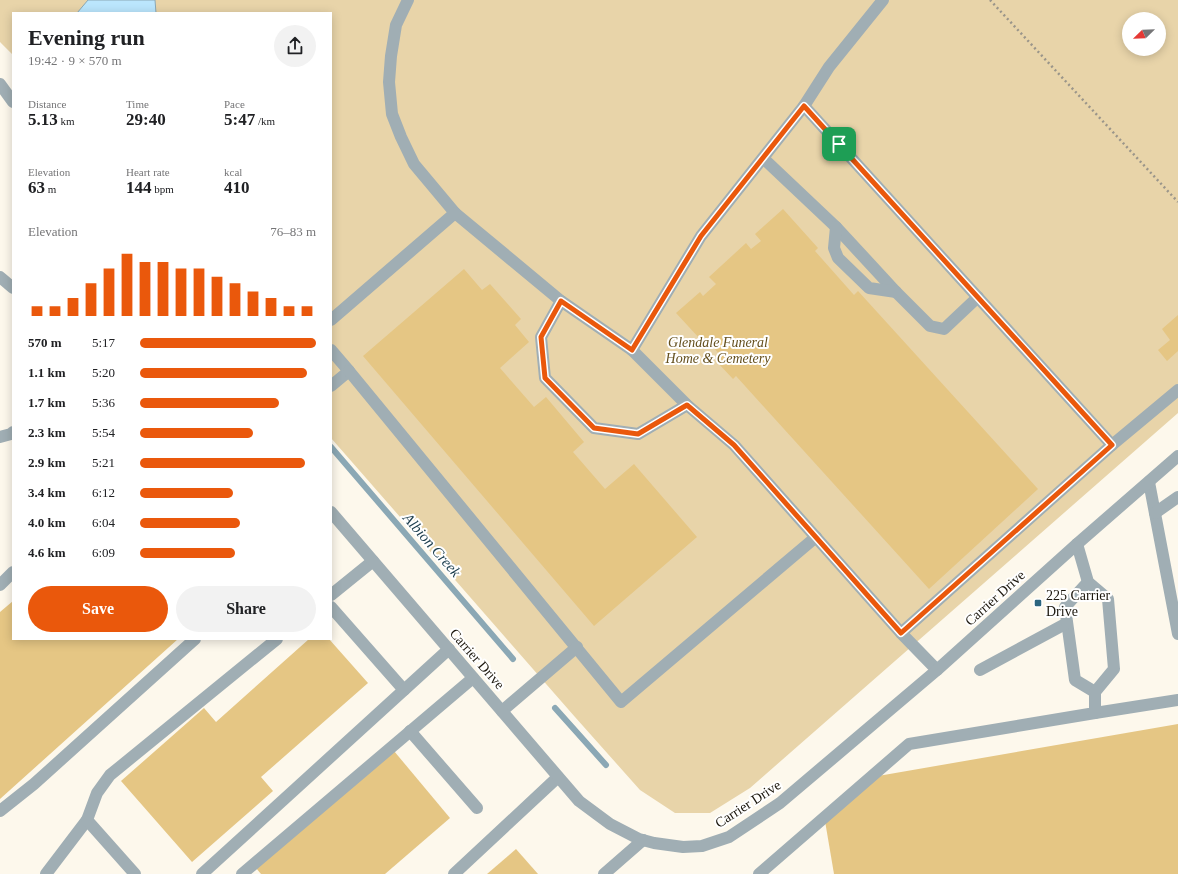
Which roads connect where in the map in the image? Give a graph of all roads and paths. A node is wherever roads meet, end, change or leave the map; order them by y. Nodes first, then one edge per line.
1 (408, 0) edge
2 (883, 0) edge
3 (990, 0) edge
4 (0, 84) edge
5 (12, 101) edge
6 (804, 106) junction
7 (763, 158) junction
8 (1178, 202) edge
9 (455, 213) junction
10 (836, 227) junction
11 (0, 277) edge
12 (12, 287) edge
13 (896, 292) junction
14 (978, 297) junction
15 (561, 301) junction
16 (332, 319) edge
17 (632, 350) junction
18 (332, 351) edge
19 (349, 371) junction
20 (332, 385) edge
21 (1178, 390) edge
22 (687, 405) junction
23 (12, 433) edge
24 (0, 437) edge
25 (1112, 445) junction
26 (1178, 456) edge
27 (1149, 482) junction
28 (1178, 497) edge
29 (1155, 513) junction
30 (332, 514) edge
31 (816, 537) junction
32 (1077, 544) junction
33 (373, 561) junction
34 (12, 573) edge
35 (1088, 582) junction
36 (0, 585) edge
37 (332, 594) edge
38 (332, 608) edge
39 (1067, 623) junction
40 (901, 633) junction
41 (1178, 634) edge
42 (193, 640) edge
43 (276, 640) edge
44 (577, 647) junction
45 (449, 649) junction
46 (937, 670) junction
47 (980, 670) dead end
48 (473, 678) junction
49 (404, 690) junction
50 (1094, 692) junction
51 (1178, 700) edge
52 (502, 711) junction
53 (1095, 713) junction
54 (410, 731) junction
55 (558, 777) junction
56 (477, 808) dead end
57 (0, 811) edge
58 (87, 820) junction
59 (643, 840) junction
60 (46, 874) edge
61 (135, 874) edge
62 (202, 874) edge
63 (242, 874) edge
64 (454, 874) edge
65 (604, 874) edge
66 (759, 874) edge

1 - 9 street
2 - 6 street
3 - 8 path
4 - 5 street
6 - 7 street
6 - 14 street
7 - 10 street
7 - 17 street
9 - 15 street
9 - 16 street
10 - 13 street
10 - 13 street
11 - 12 street
13 - 14 street
14 - 25 street
15 - 17 street
15 - 22 street
17 - 22 street
18 - 19 street
19 - 20 street
19 - 44 street
21 - 25 street
22 - 31 street
23 - 24 street
25 - 40 street
26 - 27 street, Carrier Drive
27 - 29 street
27 - 32 street, Carrier Drive
28 - 29 street
29 - 41 street
30 - 33 street, Carrier Drive
31 - 40 street
31 - 44 street
32 - 35 street
32 - 46 street, Carrier Drive
33 - 37 street
33 - 45 street, Carrier Drive
34 - 36 street
35 - 39 street
35 - 50 street
38 - 49 street
39 - 47 street
39 - 50 street
40 - 46 street
42 - 57 street
43 - 58 street
44 - 52 street
45 - 48 street, Carrier Drive
45 - 49 street
46 - 59 street, Carrier Drive
48 - 52 street, Carrier Drive
48 - 54 street
49 - 62 street
50 - 53 street
51 - 53 street
52 - 55 street, Carrier Drive
53 - 66 street
54 - 56 street
54 - 63 street
55 - 59 street, Carrier Drive
55 - 64 street
58 - 60 street
58 - 61 street
59 - 65 street

